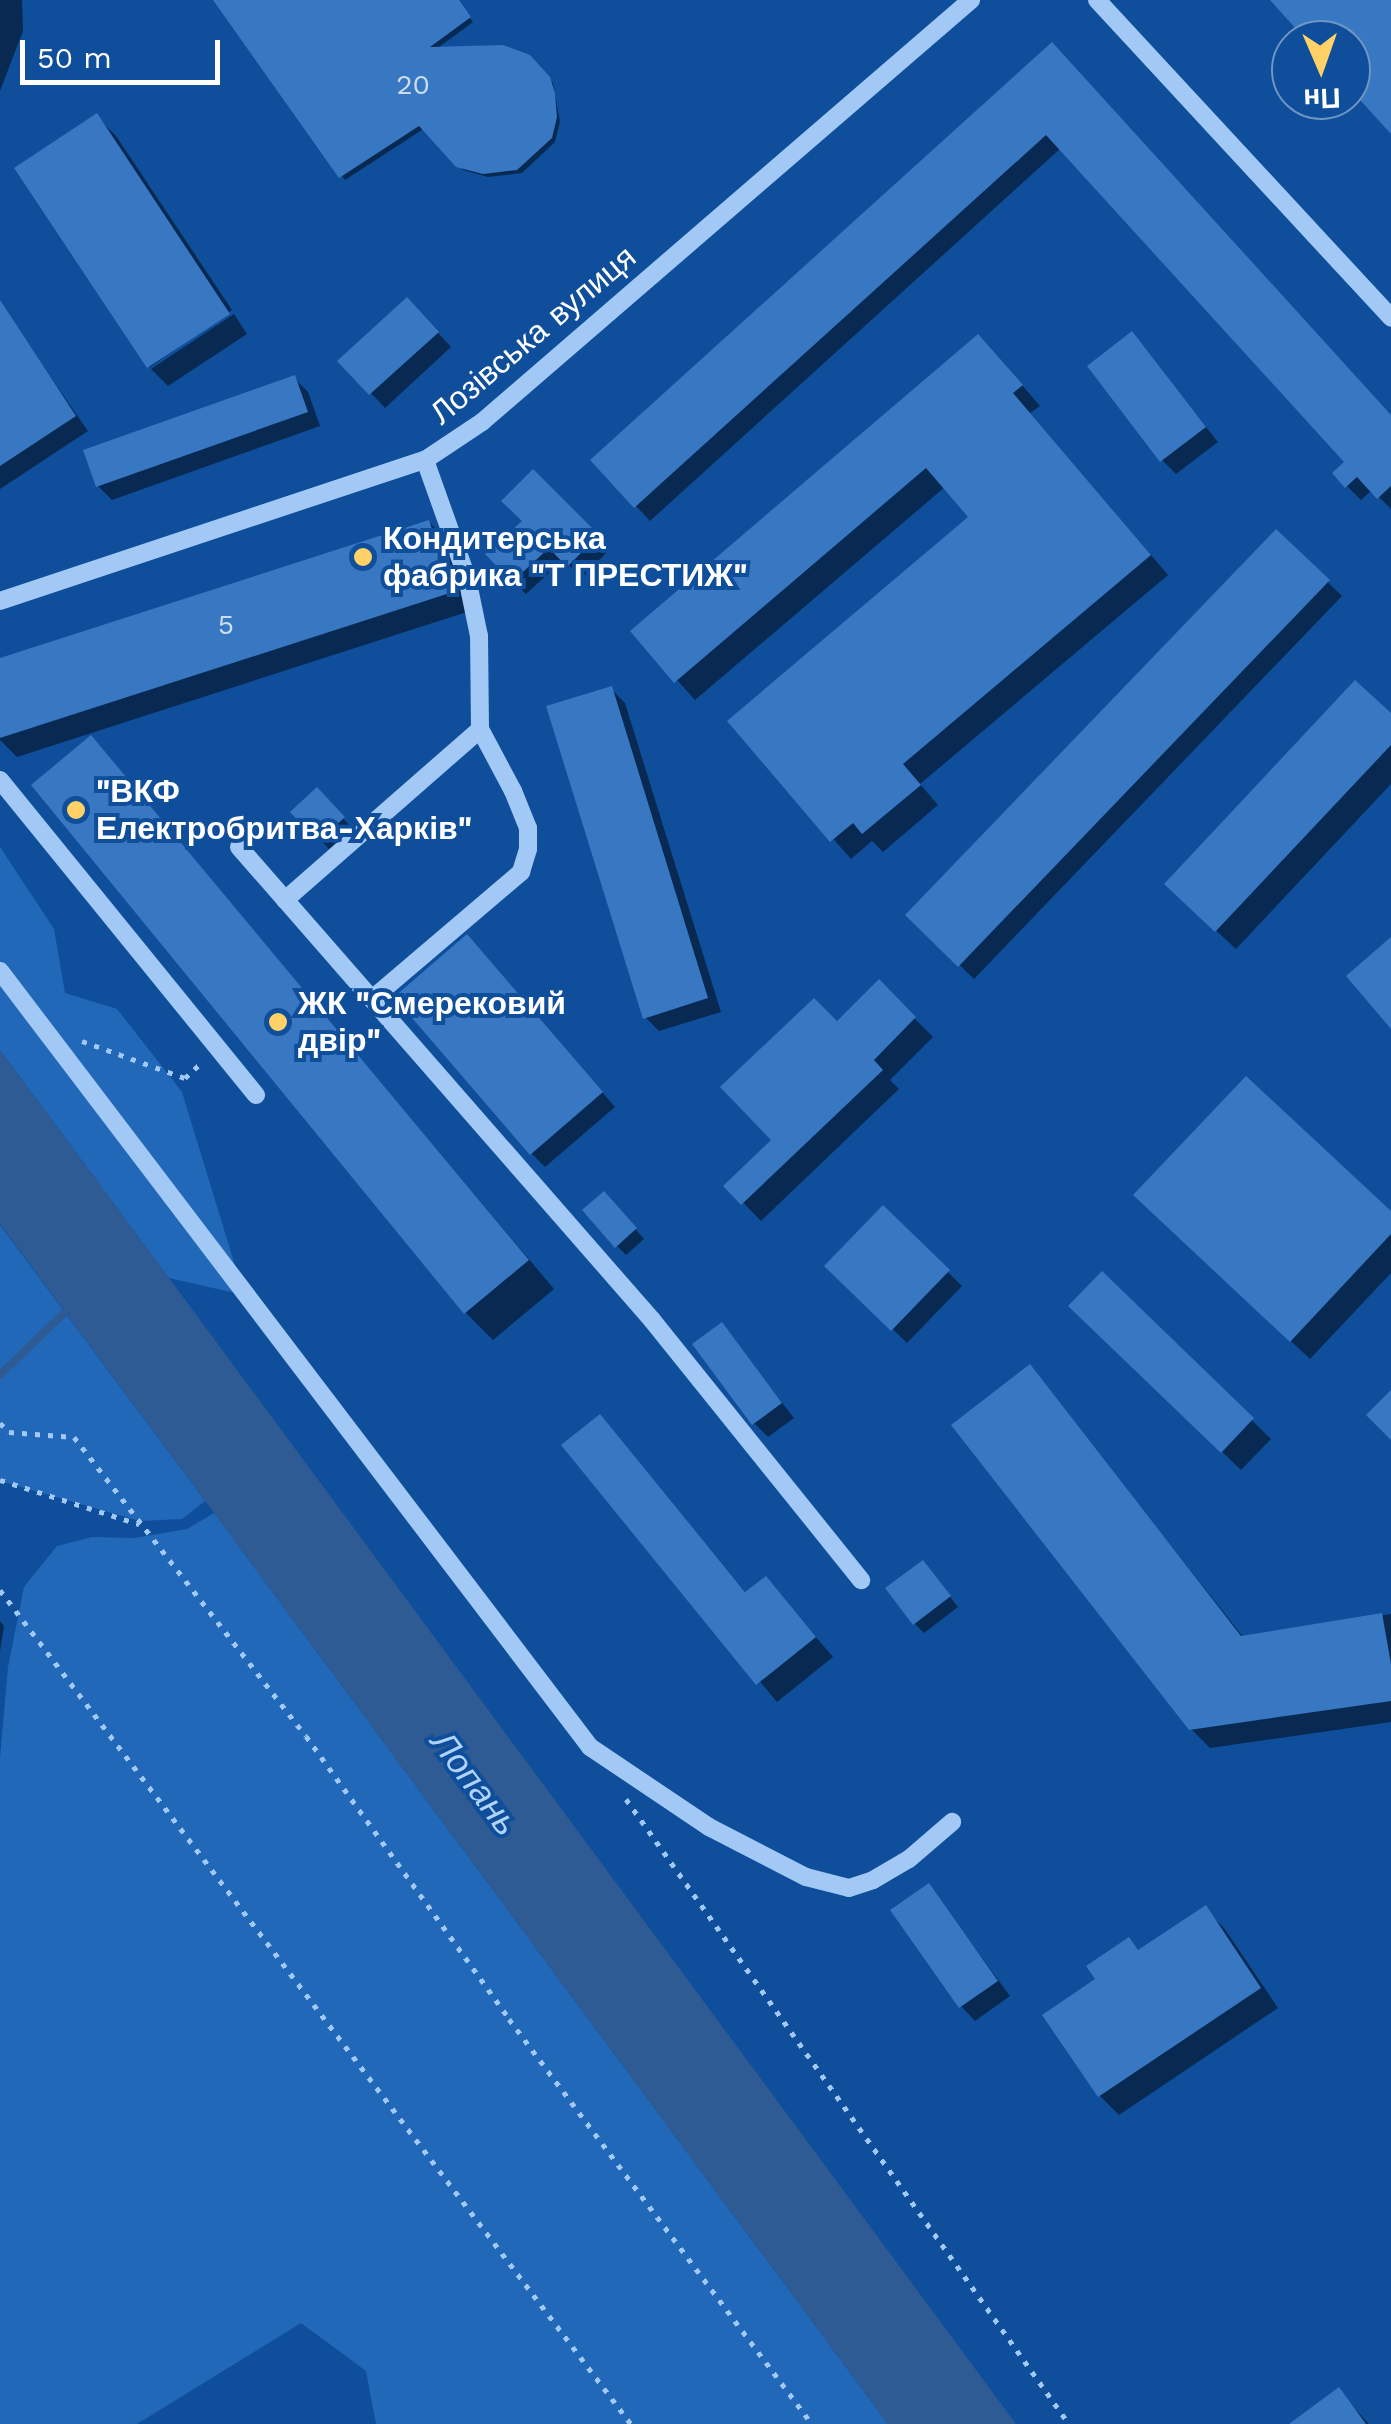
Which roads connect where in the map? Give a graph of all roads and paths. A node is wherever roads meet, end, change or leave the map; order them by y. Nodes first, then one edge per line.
1 (971, 0) edge
2 (1097, 0) edge
3 (1391, 318) edge
4 (425, 460) junction
5 (0, 601) edge
6 (480, 729) junction
7 (0, 780) edge
8 (240, 847) dead end
9 (285, 900) junction
10 (0, 971) edge
11 (372, 999) junction
12 (77, 1039) dead end
13 (218, 1048) junction
14 (256, 1095) dead end
15 (0, 1423) edge
16 (0, 1480) edge
17 (142, 1524) junction
18 (861, 1580) dead end
19 (0, 1590) edge
20 (624, 1796) dead end
21 (952, 1822) dead end
22 (632, 2424) edge
23 (812, 2424) edge
24 (1069, 2424) edge

1 - 4 street, Лозівська вулиця
2 - 3 street
4 - 5 street, Лозівська вулиця
4 - 6 street
6 - 9 street
6 - 11 street
7 - 13 street
8 - 9 street
9 - 11 street
10 - 21 street
11 - 18 street
12 - 13 path
13 - 14 street
15 - 17 path
16 - 17 path
17 - 23 path
19 - 22 path
20 - 24 path

